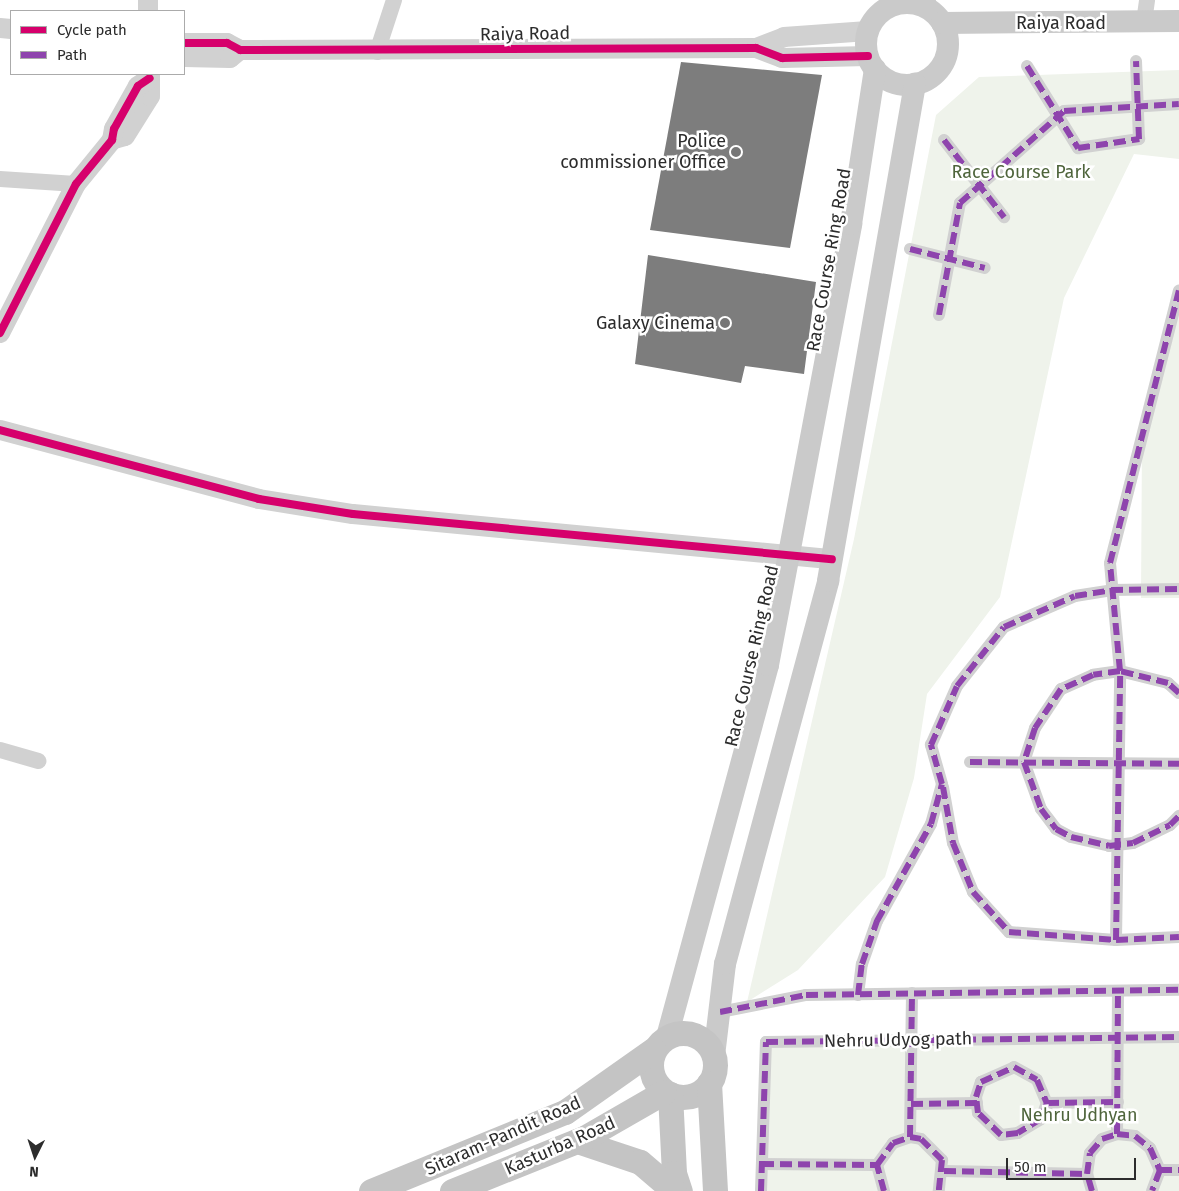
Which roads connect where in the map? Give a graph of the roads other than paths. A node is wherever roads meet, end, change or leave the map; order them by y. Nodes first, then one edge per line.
1 (394, 0) edge
2 (892, 3) edge
3 (926, 4) edge
4 (1146, 11) edge
5 (1179, 21) edge
6 (942, 23) junction
7 (868, 31) junction
8 (185, 43) edge
9 (756, 48) junction
10 (240, 50) junction
11 (377, 52) junction
12 (185, 57) edge
13 (1136, 61) dead end
14 (872, 63) junction
15 (1027, 66) dead end
16 (150, 76) edge
17 (915, 84) junction
18 (1179, 104) edge
19 (1136, 106) junction
20 (1057, 117) junction
21 (944, 140) dead end
22 (0, 179) edge
23 (76, 184) junction
24 (980, 185) junction
25 (1004, 216) dead end
26 (910, 249) dead end
27 (950, 261) junction
28 (985, 268) dead end
29 (1179, 291) edge
30 (939, 315) dead end
31 (0, 333) edge
32 (0, 430) edge
33 (791, 557) junction
34 (832, 559) junction
35 (1179, 588) edge
36 (1111, 590) junction
37 (1120, 670) junction
38 (1179, 693) edge
39 (0, 750) edge
40 (38, 761) dead end
41 (970, 762) dead end
42 (1024, 762) junction
43 (1116, 762) junction
44 (1179, 764) edge
45 (942, 784) junction
46 (1179, 816) edge
47 (1118, 846) junction
48 (1179, 937) edge
49 (1116, 940) junction
50 (1179, 990) edge
51 (1118, 991) junction
52 (912, 994) junction
53 (858, 995) junction
54 (720, 1012) junction
55 (1179, 1037) edge
56 (1118, 1038) junction
57 (660, 1044) junction
58 (714, 1056) junction
59 (709, 1083) junction
60 (667, 1093) junction
61 (1118, 1102) junction
62 (977, 1103) junction
63 (1047, 1103) junction
64 (911, 1104) junction
65 (1118, 1134) junction
66 (910, 1137) junction
67 (577, 1141) junction
68 (762, 1164) junction
69 (876, 1166) junction
70 (1160, 1170) junction
71 (1179, 1170) edge
72 (944, 1171) junction
73 (1087, 1174) junction
74 (371, 1191) edge
75 (452, 1191) edge
76 (674, 1191) edge
77 (680, 1191) edge
78 (715, 1191) edge
79 (761, 1191) edge
80 (884, 1191) edge
81 (939, 1191) edge
82 (1092, 1191) edge
83 (1152, 1191) edge

1 - 11 street
2 - 3 main road
2 - 7 main road
3 - 6 main road
4 - 5 main road, Raiya Road
4 - 6 main road, Raiya Road
6 - 17 main road
7 - 9 street
7 - 14 main road
8 - 10 street, Raiya Road
9 - 11 street, Raiya Road
9 - 14 street, Raiya Road
10 - 11 street, Raiya Road
10 - 12 street, Raiya Road
13 - 19 street
14 - 17 main road
14 - 33 main road, Race Course Ring Road
15 - 20 street
16 - 23 street
17 - 34 main road
18 - 19 street
19 - 20 street
19 - 20 street
20 - 24 street
21 - 24 street
22 - 23 street
23 - 31 street
24 - 25 street
24 - 27 street
26 - 27 street
27 - 28 street
27 - 30 street
29 - 36 street
32 - 33 street
33 - 34 street
33 - 57 main road, Race Course Ring Road
34 - 54 main road
35 - 36 street
36 - 37 street
36 - 45 street
37 - 38 street
37 - 42 street
37 - 43 street
39 - 40 street
41 - 42 street
42 - 43 street
42 - 47 street
43 - 44 street
43 - 47 street
45 - 49 street
45 - 53 street
46 - 47 street
47 - 49 street
48 - 49 street
50 - 51 street
51 - 52 street
51 - 56 street
52 - 53 street
52 - 64 street
53 - 54 street
54 - 58 main road
55 - 56 street, Nehru Udyog path
56 - 61 street
56 - 68 street, Nehru Udyog path
57 - 58 main road
57 - 60 main road
57 - 74 main road, Sitaram-Pandit Road
58 - 59 main road
59 - 60 main road
59 - 78 main road
60 - 67 main road, Kasturba Road
60 - 77 main road
61 - 63 street
61 - 65 street
62 - 63 street
62 - 63 street
62 - 64 street
64 - 66 street
65 - 70 street
65 - 73 street
66 - 69 street
66 - 72 street
67 - 75 main road, Kasturba Road
67 - 76 main road, Sitaram-Pandit Road
68 - 69 street
68 - 79 street, Nehru Udyog path
69 - 80 street
70 - 71 street
70 - 83 street
72 - 73 street
72 - 81 street
73 - 82 street

